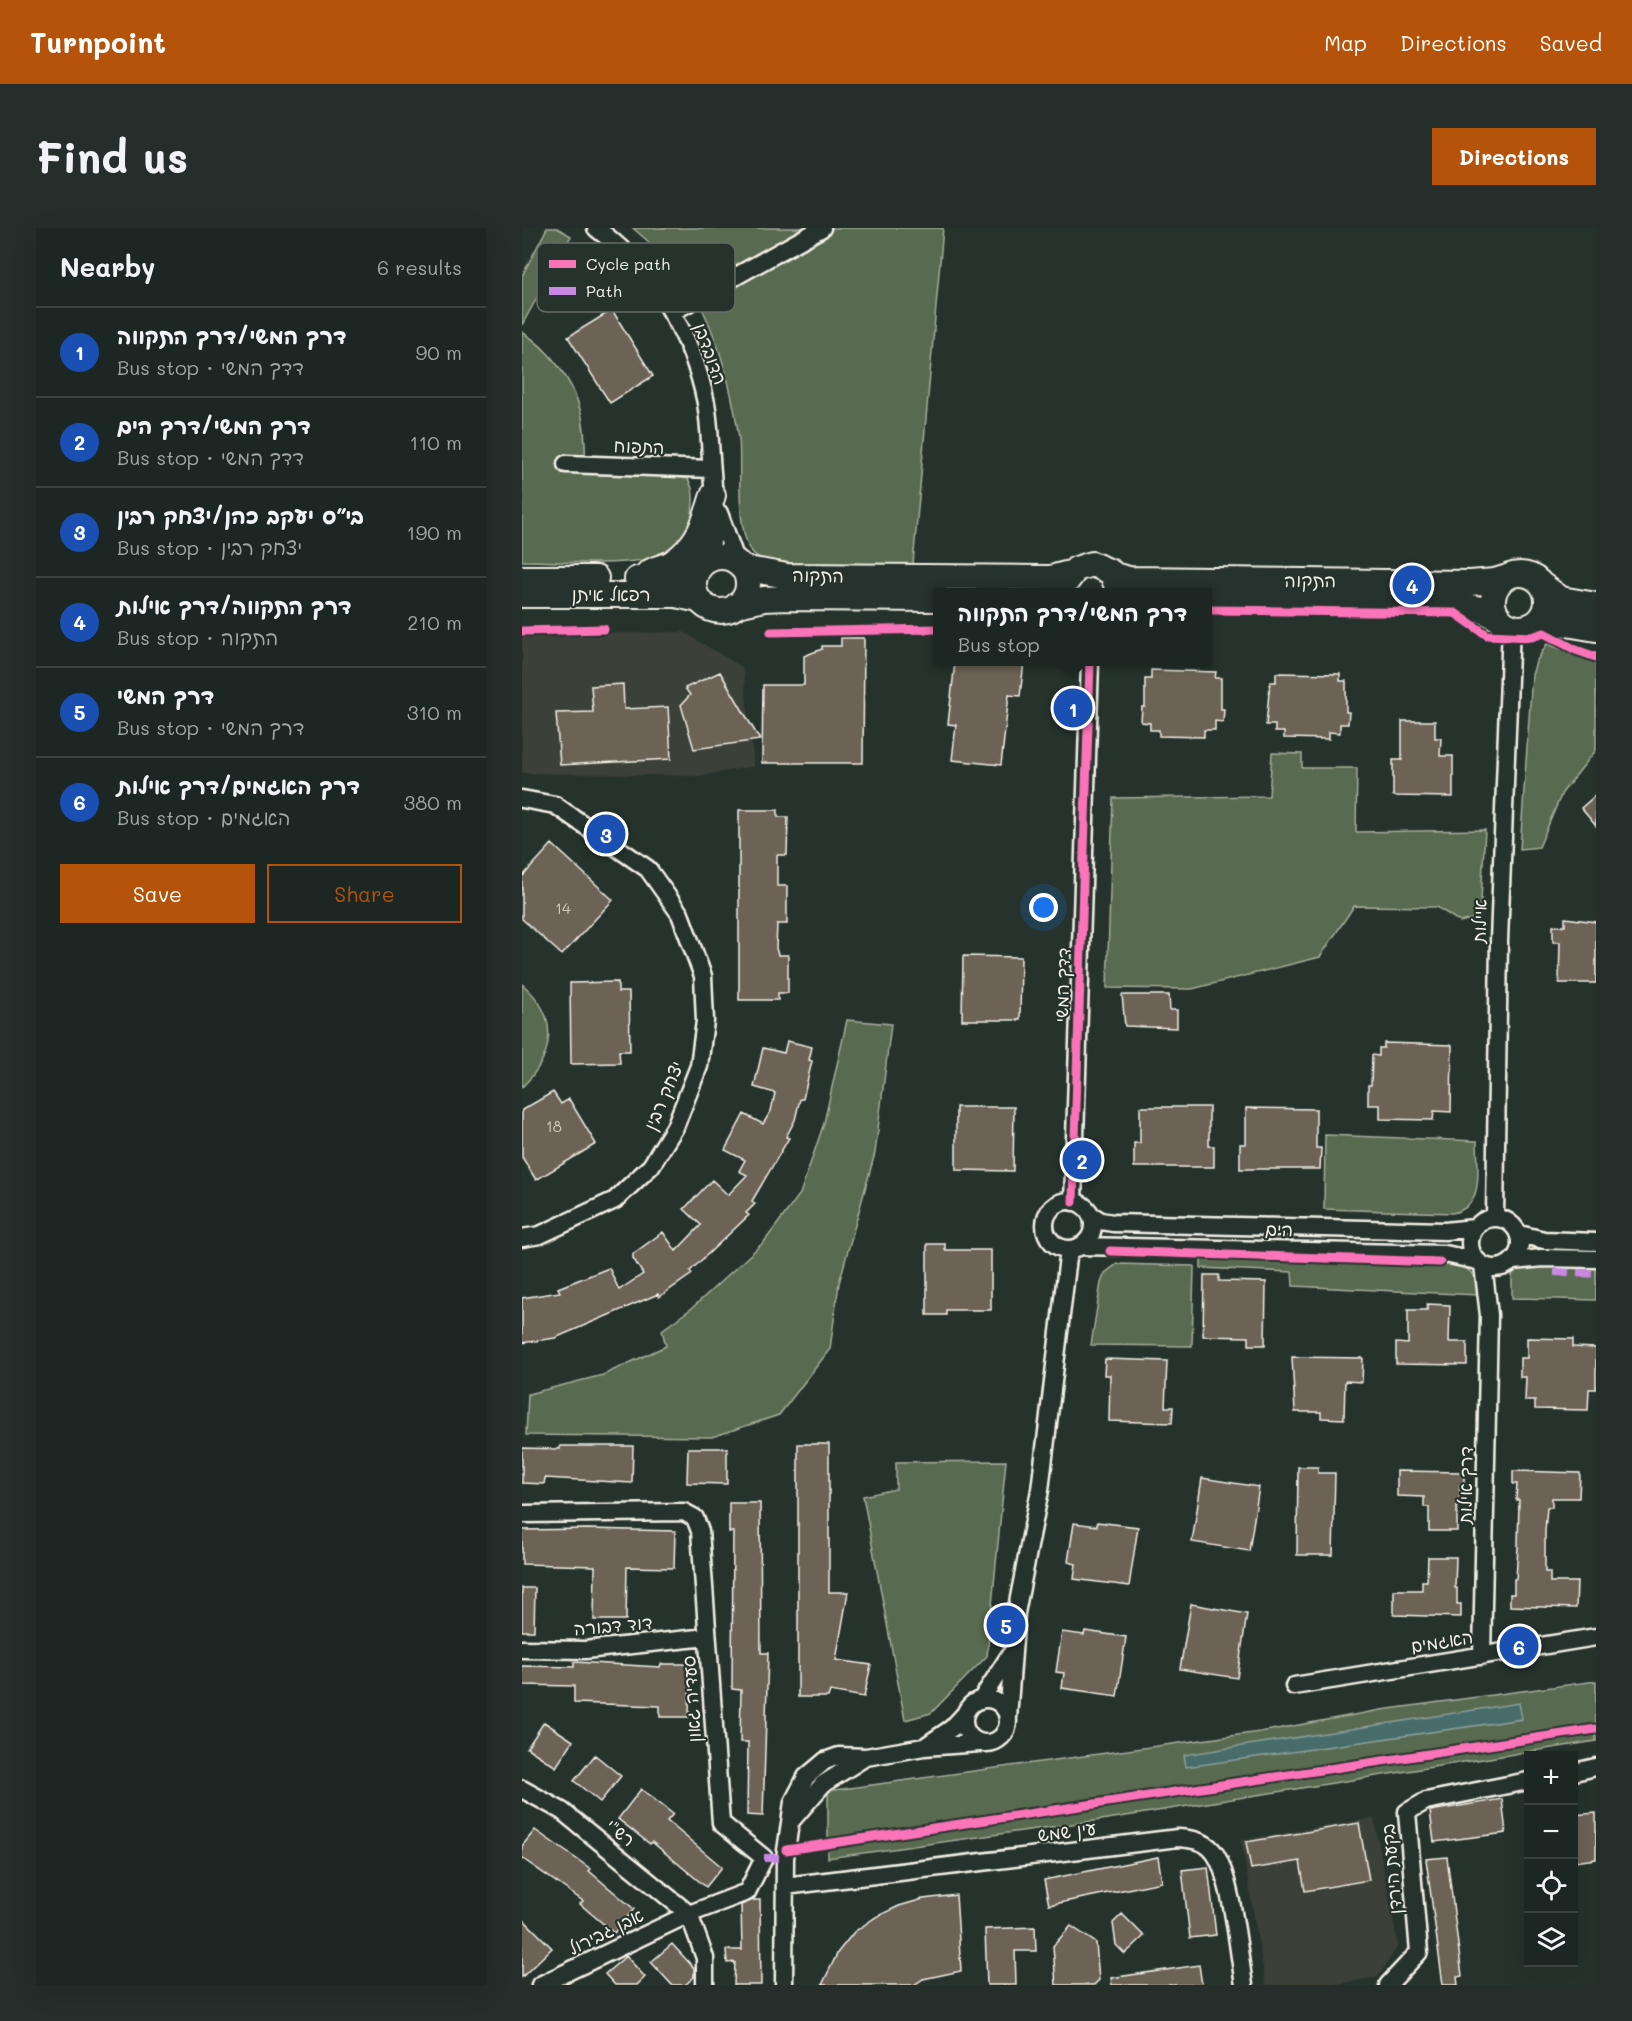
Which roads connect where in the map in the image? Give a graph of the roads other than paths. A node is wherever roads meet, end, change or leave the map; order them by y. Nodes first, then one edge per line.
1 (597, 228) edge
2 (822, 228) edge
3 (614, 243) edge
4 (735, 277) edge
5 (672, 312) edge
6 (566, 464) dead end
7 (711, 469) junction
8 (713, 492) junction
9 (739, 565) junction
10 (701, 567) junction
11 (1508, 577) junction
12 (522, 578) edge
13 (640, 579) junction
14 (1069, 582) edge
15 (1116, 584) edge
16 (1542, 585) junction
17 (522, 595) edge
18 (933, 599) edge
19 (699, 600) junction
20 (1212, 601) edge
21 (736, 605) junction
22 (1596, 605) edge
23 (1515, 624) junction
24 (1596, 629) edge
25 (1090, 666) edge
26 (522, 799) edge
27 (1073, 1202) junction
28 (1090, 1214) junction
29 (1495, 1217) junction
30 (1474, 1228) junction
31 (1519, 1234) junction
32 (522, 1238) edge
33 (1596, 1242) edge
34 (1074, 1247) junction
35 (1596, 1259) edge
36 (1511, 1262) junction
37 (1480, 1263) junction
38 (1489, 1315) junction
39 (522, 1514) edge
40 (707, 1637) junction
41 (1596, 1637) edge
42 (1012, 1648) junction
43 (522, 1649) edge
44 (1482, 1656) junction
45 (1294, 1686) dead end
46 (981, 1700) junction
47 (965, 1714) junction
48 (1008, 1718) junction
49 (980, 1743) junction
50 (924, 1747) junction
51 (1596, 1767) edge
52 (1578, 1771) edge
53 (1524, 1782) edge
54 (522, 1789) edge
55 (785, 1886) junction
56 (689, 1914) junction
57 (540, 1985) edge
58 (705, 1985) edge
59 (784, 1985) edge
60 (1244, 1985) edge
61 (1388, 1985) edge

1 - 3 street, הדובדבן
2 - 4 street
5 - 7 street, הדובדבן
6 - 7 street, התפוח
7 - 8 street, הדובדבן
8 - 9 street, הדובדבן
8 - 10 street, הדובדבן
8 - 13 street
9 - 10 street
9 - 14 street, התקוה
9 - 21 street
10 - 13 street, רפאל איתן
10 - 19 street
11 - 15 street, התקוה
11 - 16 street
11 - 23 street
12 - 13 street, רפאל איתן
14 - 15 street, התקוה
16 - 22 street
16 - 23 street
17 - 19 street, רפאל איתן
18 - 21 street, התקוה
19 - 21 street
20 - 23 street, התקוה
23 - 24 street, התקוה
23 - 29 street, איילות
25 - 27 street, דדך המשי
26 - 32 street, יצחק רבין
27 - 28 street
27 - 34 street
28 - 30 street, הים
28 - 34 street
29 - 30 street
29 - 31 street
30 - 37 street
31 - 33 street
31 - 36 street
34 - 37 street, הים
34 - 42 street
35 - 36 street
36 - 37 street
36 - 38 street
37 - 38 street
38 - 44 street, דרך אילות
39 - 40 street, סעדיה גאון
40 - 43 street, דוד דבורה
40 - 56 street, סעדיה גאון
41 - 44 street, האגמים
42 - 46 street
42 - 48 street
44 - 45 street, האגמים
46 - 47 street
46 - 48 street
47 - 49 street
47 - 50 street
48 - 49 street
49 - 50 street
50 - 55 street
51 - 52 street
53 - 61 street, בקעת הירדן
54 - 56 street, רש"י
55 - 59 street
55 - 60 street, עין שמש
56 - 57 street, אבן גבירול
56 - 58 street

